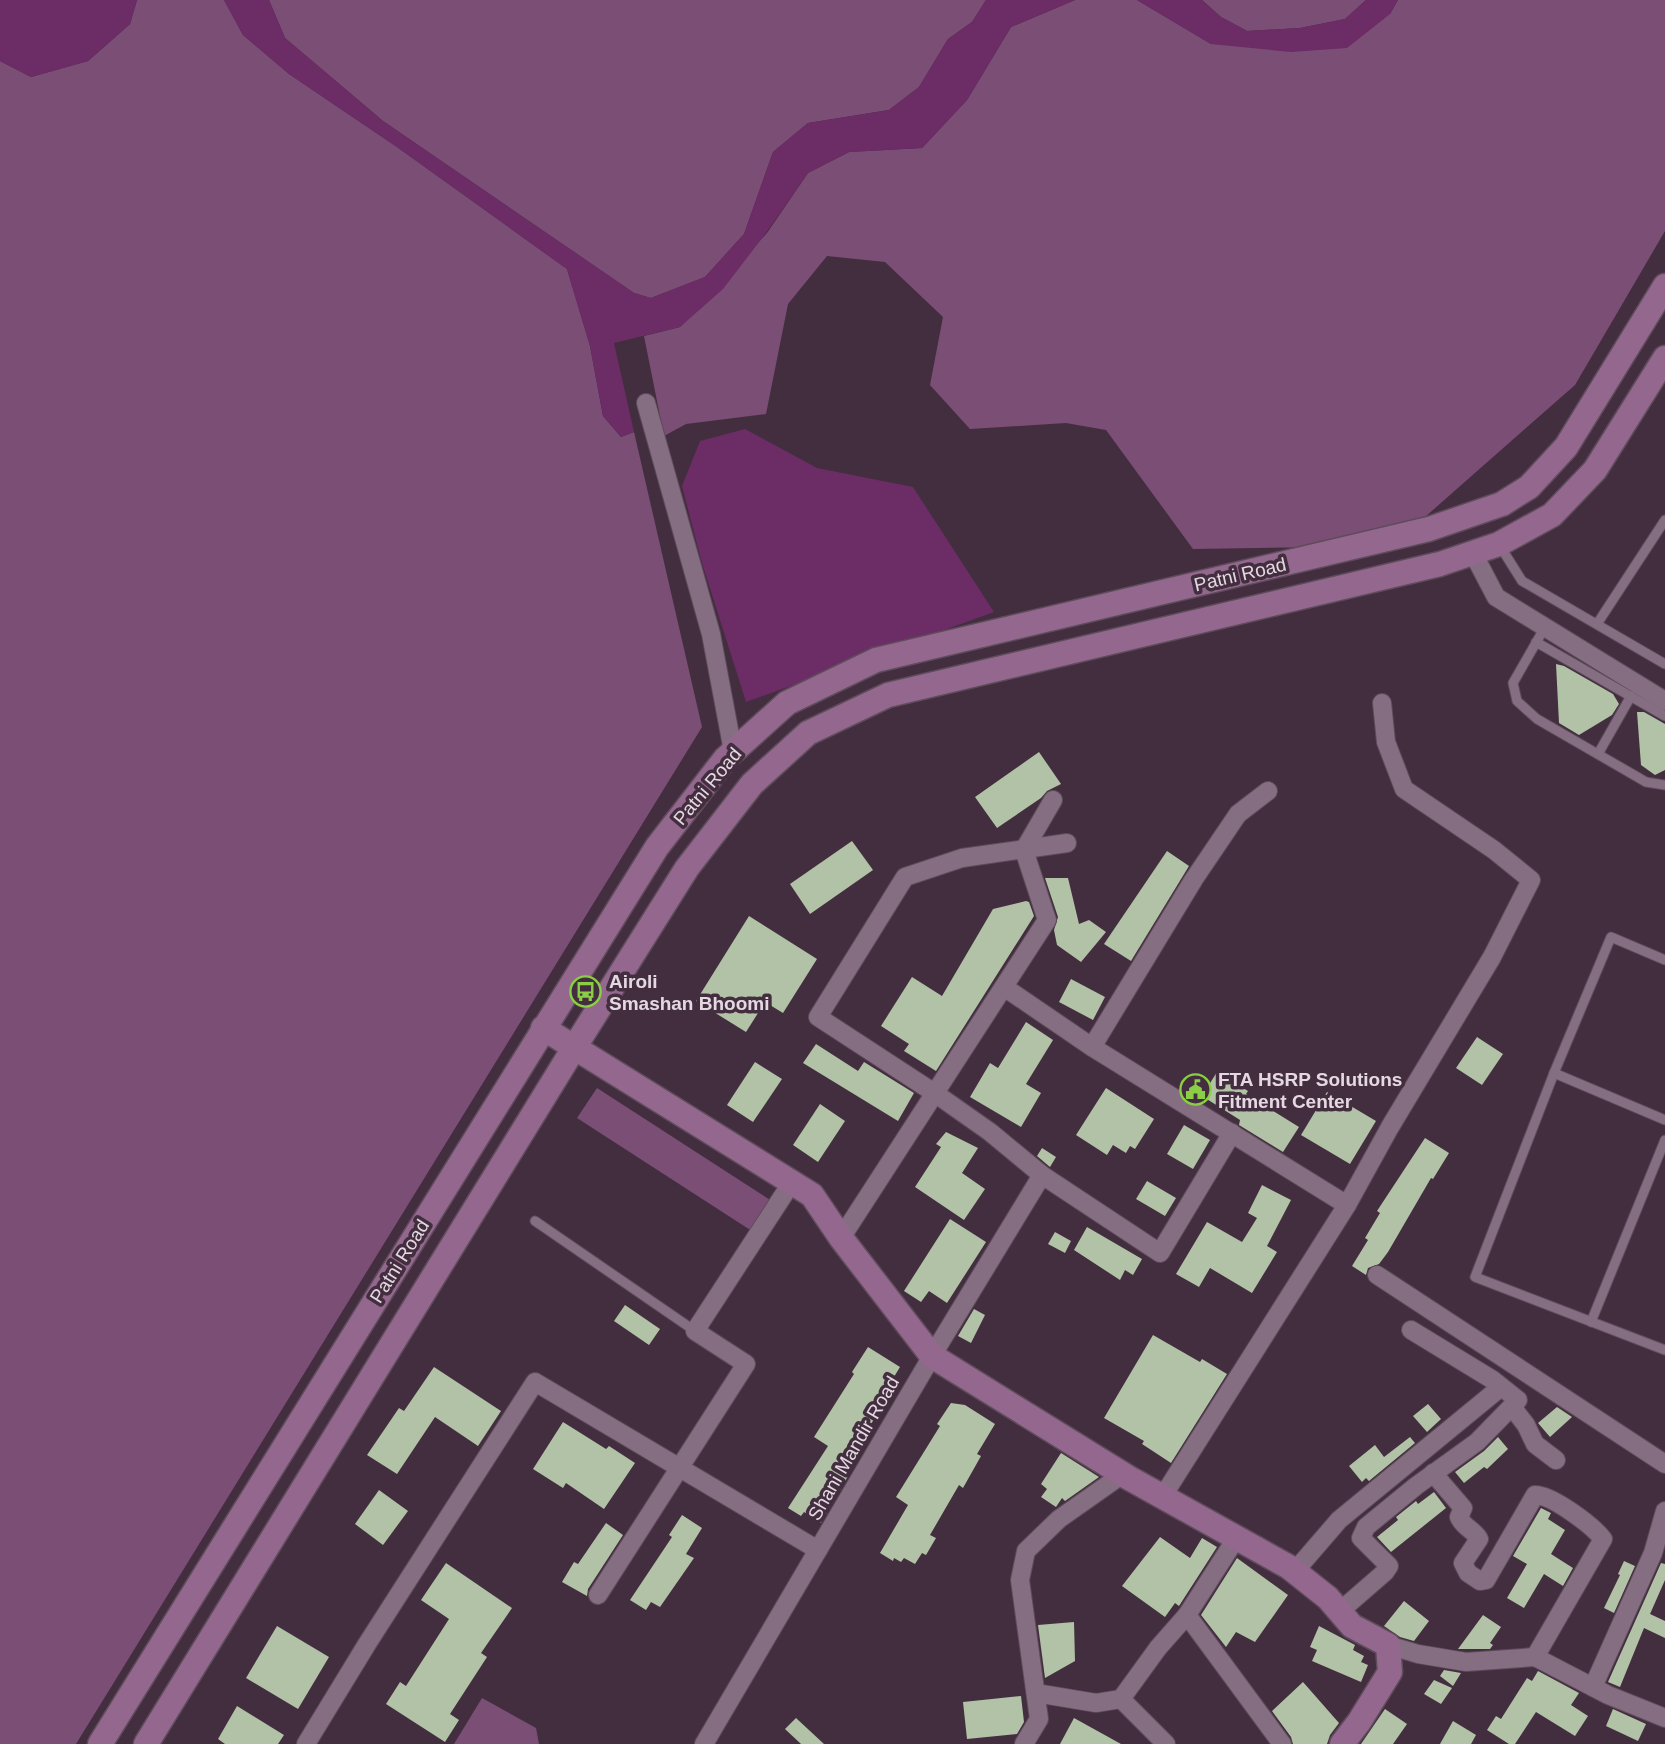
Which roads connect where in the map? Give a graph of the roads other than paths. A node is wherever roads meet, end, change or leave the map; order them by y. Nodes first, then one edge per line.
1 (1662, 296) edge
2 (1665, 358) edge
3 (646, 403) dead end
4 (1665, 520) edge
5 (1499, 544) junction
6 (1473, 553) junction
7 (1597, 624) junction
8 (1541, 634) junction
9 (1665, 664) edge
10 (1631, 696) junction
11 (1382, 703) dead end
12 (1665, 711) edge
13 (733, 751) junction
14 (1598, 754) junction
15 (1665, 785) edge
16 (1268, 792) dead end
17 (1053, 800) dead end
18 (1067, 843) dead end
19 (1024, 850) junction
20 (1665, 960) edge
21 (1004, 987) junction
22 (543, 1028) junction
23 (1092, 1047) junction
24 (574, 1048) junction
25 (1554, 1073) junction
26 (936, 1094) junction
27 (1665, 1120) edge
28 (1232, 1133) junction
29 (1665, 1139) edge
30 (1042, 1175) junction
31 (792, 1182) junction
32 (1347, 1205) junction
33 (535, 1221) dead end
34 (841, 1238) junction
35 (1377, 1275) dead end
36 (1591, 1322) junction
37 (1411, 1330) dead end
38 (695, 1331) junction
39 (1665, 1350) edge
40 (932, 1356) junction
41 (1501, 1387) junction
42 (1512, 1407) junction
43 (1556, 1461) dead end
44 (1665, 1464) edge
45 (679, 1468) junction
46 (1433, 1473) junction
47 (1123, 1474) junction
48 (1163, 1496) junction
49 (1665, 1511) edge
50 (1237, 1537) junction
51 (818, 1550) junction
52 (1659, 1555) edge
53 (1295, 1571) junction
54 (598, 1595) dead end
55 (1339, 1612) junction
56 (1187, 1615) junction
57 (1388, 1645) junction
58 (1535, 1657) junction
59 (1593, 1687) junction
60 (1036, 1693) junction
61 (1121, 1699) junction
62 (1665, 1718) edge
63 (100, 1744) edge
64 (146, 1744) edge
65 (306, 1744) edge
66 (704, 1744) edge
67 (1024, 1744) edge
68 (1166, 1744) edge
69 (1282, 1744) edge
70 (1342, 1744) edge

1 - 13 main road, Patni Road
2 - 5 main road, Patni Road
3 - 13 street
4 - 7 lane
5 - 6 main road, Patni Road
5 - 7 lane
6 - 8 street
6 - 24 main road, Patni Road
7 - 9 lane
8 - 10 lane
8 - 12 street
8 - 14 lane
10 - 12 lane
10 - 14 lane
11 - 32 street
13 - 22 main road, Patni Road
14 - 15 lane
16 - 23 street
17 - 19 street
18 - 19 street
19 - 21 street
19 - 26 street
20 - 25 lane
21 - 23 street
21 - 26 street
22 - 24 main road
22 - 63 main road, Patni Road
23 - 28 street
24 - 31 main road
24 - 64 main road, Patni Road
25 - 27 lane
25 - 36 lane
26 - 30 street
26 - 34 street
28 - 30 street
28 - 32 street
29 - 36 lane
30 - 40 street, Shani Mandir Road
31 - 34 main road
31 - 38 street
32 - 48 street
33 - 38 lane
34 - 40 main road
35 - 44 street
36 - 39 lane
37 - 41 street
38 - 45 street
40 - 47 main road
40 - 51 street, Shani Mandir Road
41 - 42 street
41 - 53 street
42 - 43 street
42 - 46 street
45 - 51 street
45 - 54 street
45 - 65 street
46 - 55 street
46 - 58 street
47 - 48 main road
47 - 60 street
48 - 50 main road
49 - 52 street
50 - 53 main road
50 - 56 street
51 - 66 street, Shani Mandir Road
52 - 59 street
53 - 55 main road
55 - 57 main road
56 - 61 street
56 - 69 street
57 - 58 street
57 - 70 main road
58 - 59 street
59 - 62 street
60 - 61 street
60 - 67 street
61 - 68 street

